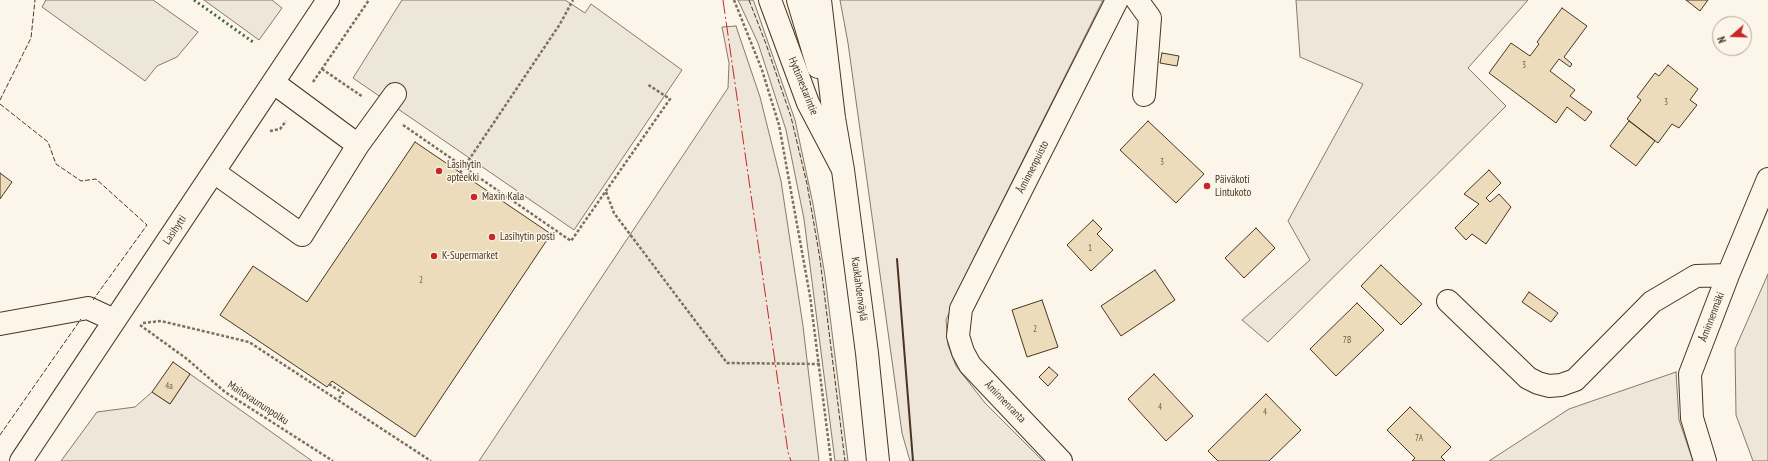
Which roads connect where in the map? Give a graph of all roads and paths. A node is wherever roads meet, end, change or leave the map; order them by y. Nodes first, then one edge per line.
1 (328, 0) edge
2 (573, 0) edge
3 (734, 0) edge
4 (770, 0) edge
5 (798, 0) edge
6 (820, 0) edge
7 (1117, 0) edge
8 (1137, 0) edge
9 (322, 69) dead end
10 (274, 82) junction
11 (648, 84) dead end
12 (1144, 95) dead end
13 (389, 102) junction
14 (834, 118) junction
15 (358, 145) junction
16 (464, 167) junction
17 (843, 170) junction
18 (214, 172) junction
19 (460, 173) dead end
20 (1768, 179) edge
21 (606, 191) junction
22 (1728, 275) junction
23 (1448, 301) dead end
24 (114, 320) junction
25 (0, 324) edge
26 (958, 336) joint
27 (820, 364) junction
28 (329, 384) dead end
29 (338, 400) junction
30 (21, 461) edge
31 (333, 461) edge
32 (431, 461) edge
33 (831, 461) edge
34 (878, 461) edge
35 (1061, 461) edge
36 (1706, 461) edge

1 - 10 street, Lasihytti
2 - 16 path
3 - 27 path
4 - 17 street, Hyttimestarintie
5 - 14 street, Kauklahdenväylä
6 - 14 street, Kauklahdenväylä
7 - 26 street, Åminnenpuisto
8 - 12 street
9 - 13 path
10 - 15 street
10 - 18 street, Lasihytti
11 - 21 path
13 - 15 street
13 - 16 path
14 - 17 street, Kauklahdenväylä
15 - 18 street
16 - 19 path
16 - 21 path
17 - 34 street, Kauklahdenväylä
18 - 24 street, Lasihytti
20 - 22 street, Åminnenmäki
21 - 27 path
22 - 23 street
22 - 36 street, Åminnenmäki
24 - 25 street
24 - 30 street, Lasihytti
26 - 35 street, Åminnenranta
27 - 33 path
28 - 29 path
29 - 31 path, Maitovaununpolku
29 - 32 path

